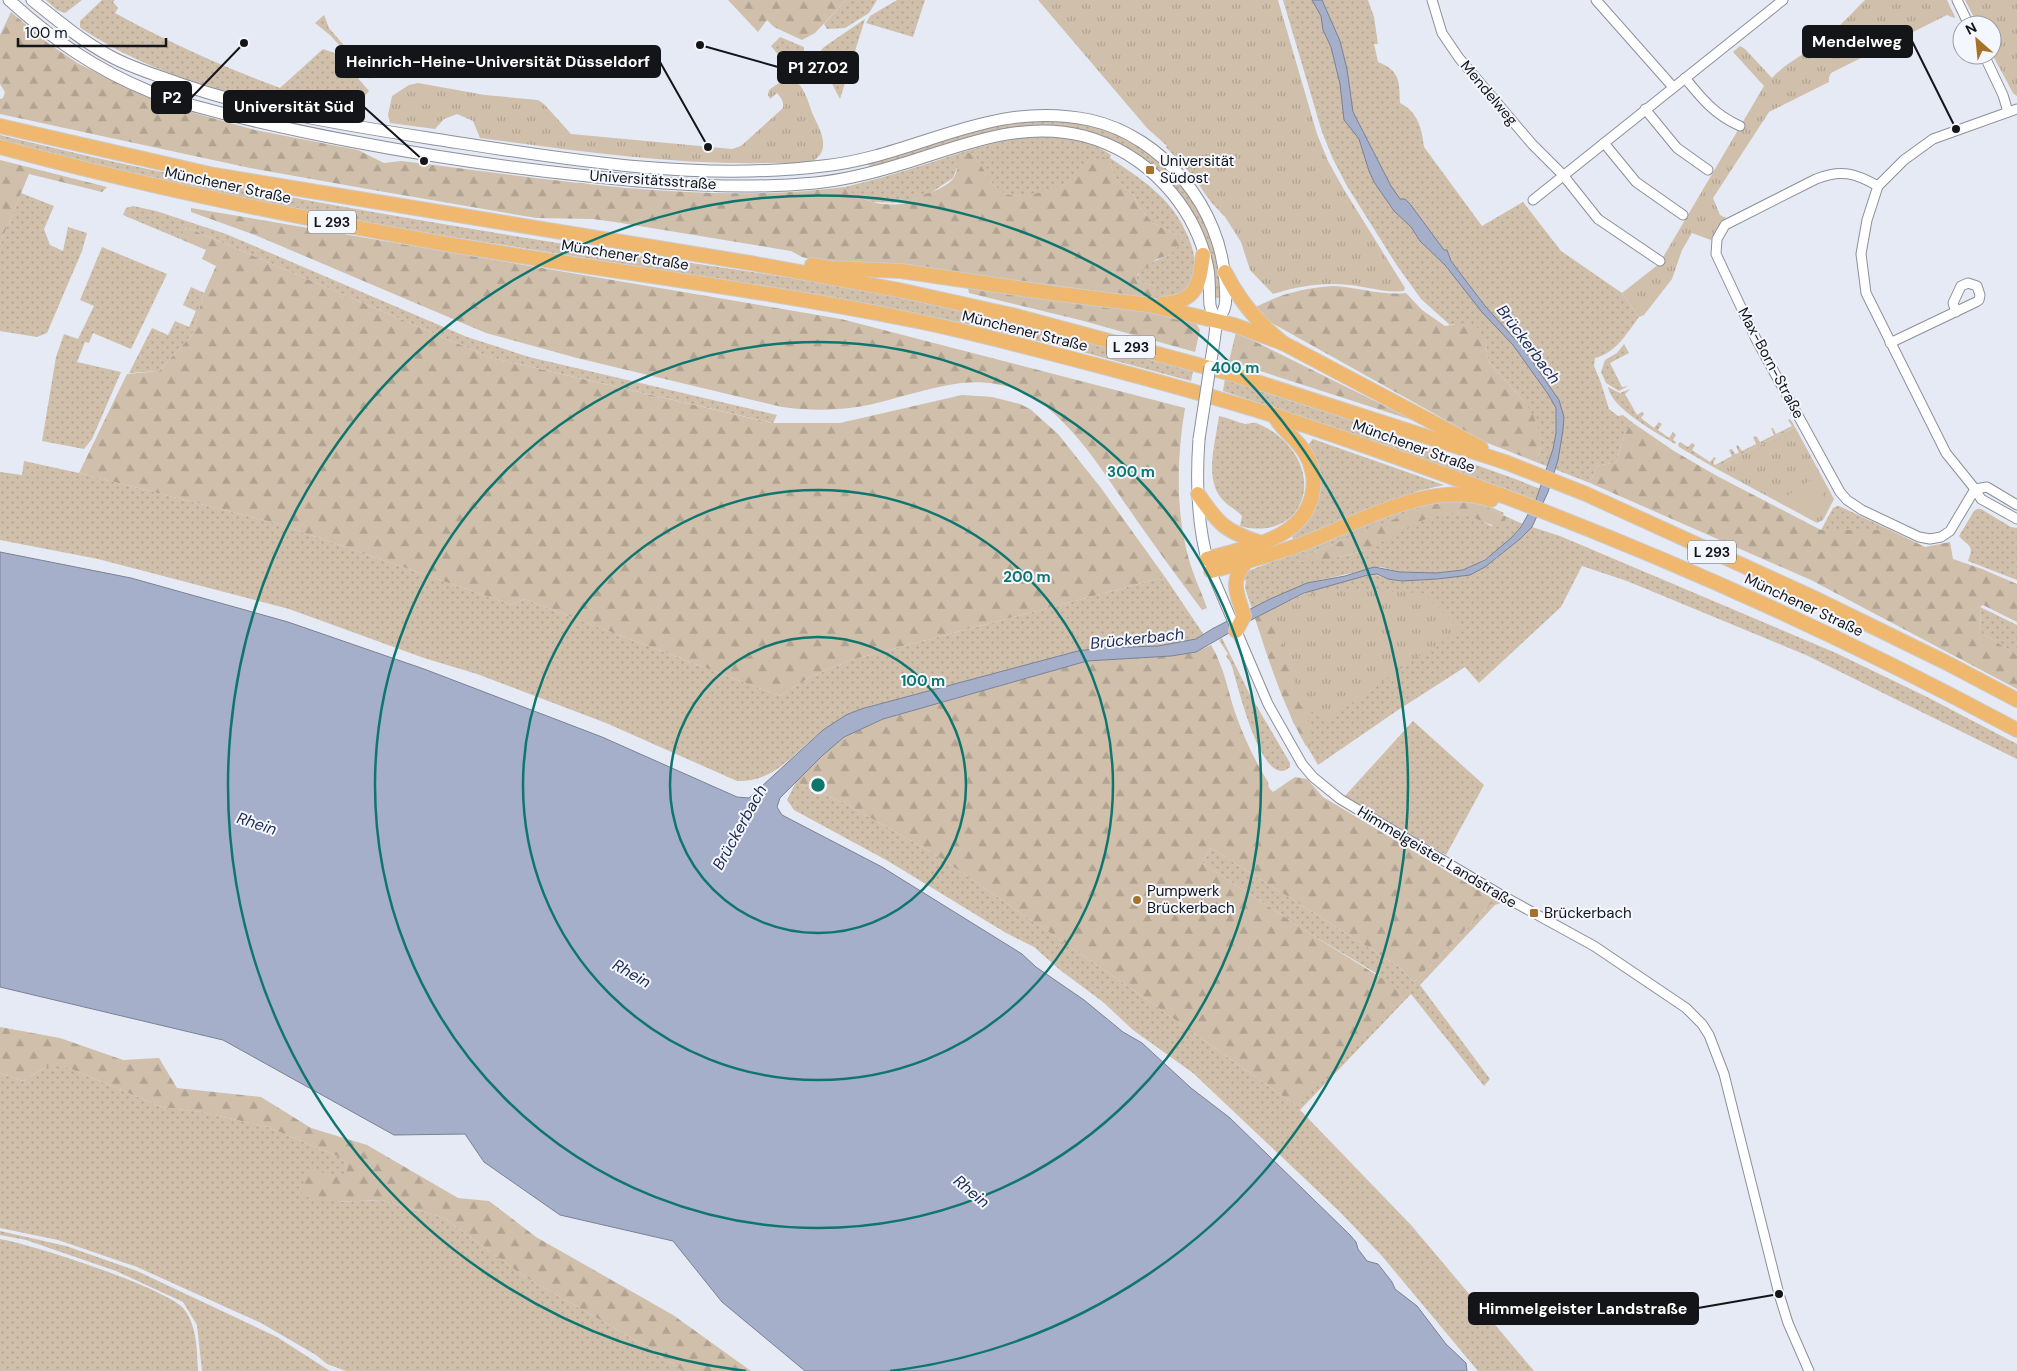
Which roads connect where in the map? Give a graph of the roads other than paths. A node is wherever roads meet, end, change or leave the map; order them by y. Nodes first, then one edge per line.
1 (9, 0) edge
2 (32, 0) edge
3 (1432, 0) edge
4 (1596, 0) edge
5 (1783, 0) edge
6 (1957, 0) edge
7 (1964, 15) edge
8 (1989, 65) edge
9 (1685, 78) junction
10 (1673, 87) junction
11 (1645, 109) junction
12 (2017, 109) edge
13 (2008, 112) junction
14 (0, 126) edge
15 (1740, 126) dead end
16 (1604, 143) junction
17 (0, 148) edge
18 (1708, 170) dead end
19 (1563, 175) junction
20 (1878, 186) junction
21 (1533, 200) dead end
22 (1683, 215) dead end
23 (1204, 255) junction
24 (1660, 261) dead end
25 (750, 263) junction
26 (1225, 272) junction
27 (1149, 305) junction
28 (1956, 312) dead end
29 (1216, 320) junction
30 (1283, 343) junction
31 (1890, 343) junction
32 (1274, 415) junction
33 (1505, 462) junction
34 (1975, 489) junction
35 (1198, 494) junction
36 (1509, 502) junction
37 (2017, 504) edge
38 (2017, 520) edge
39 (1261, 543) junction
40 (1246, 562) junction
41 (1209, 565) junction
42 (1236, 631) junction
43 (2017, 700) edge
44 (2017, 730) edge
45 (1809, 1371) edge

1 - 23 street, Universitätsstraße
2 - 26 street, Universitätsstraße
3 - 19 street, Mendelweg
4 - 10 street
5 - 9 street
6 - 7 street
8 - 13 street
9 - 10 street
9 - 15 street
10 - 11 street
11 - 16 street
11 - 18 street
12 - 13 street
13 - 20 street
14 - 25 highway, Münchener Straße / L 293
16 - 19 street
16 - 22 street
17 - 32 highway, Münchener Straße / L 293
19 - 21 street
19 - 24 street, Mendelweg
20 - 31 street
20 - 34 street, Max-Born-Straße
23 - 27 highway
23 - 29 street, Universitätsstraße
25 - 27 highway
25 - 33 highway, Münchener Straße / L 293
26 - 29 street, Universitätsstraße
26 - 30 highway
27 - 29 highway
28 - 31 street
29 - 30 highway
29 - 35 street, Universitätsstraße, bridge
30 - 33 highway
31 - 34 street
32 - 36 highway, Münchener Straße / L 293
32 - 39 highway
33 - 43 highway, Münchener Straße / L 293
34 - 37 street
34 - 38 street
35 - 39 highway
35 - 41 street, Universitätsstraße
36 - 40 highway
36 - 44 highway, Münchener Straße / L 293
39 - 41 highway
40 - 41 highway
40 - 42 highway
41 - 42 street, Himmelgeister Landstraße
42 - 45 street, Himmelgeister Landstraße

